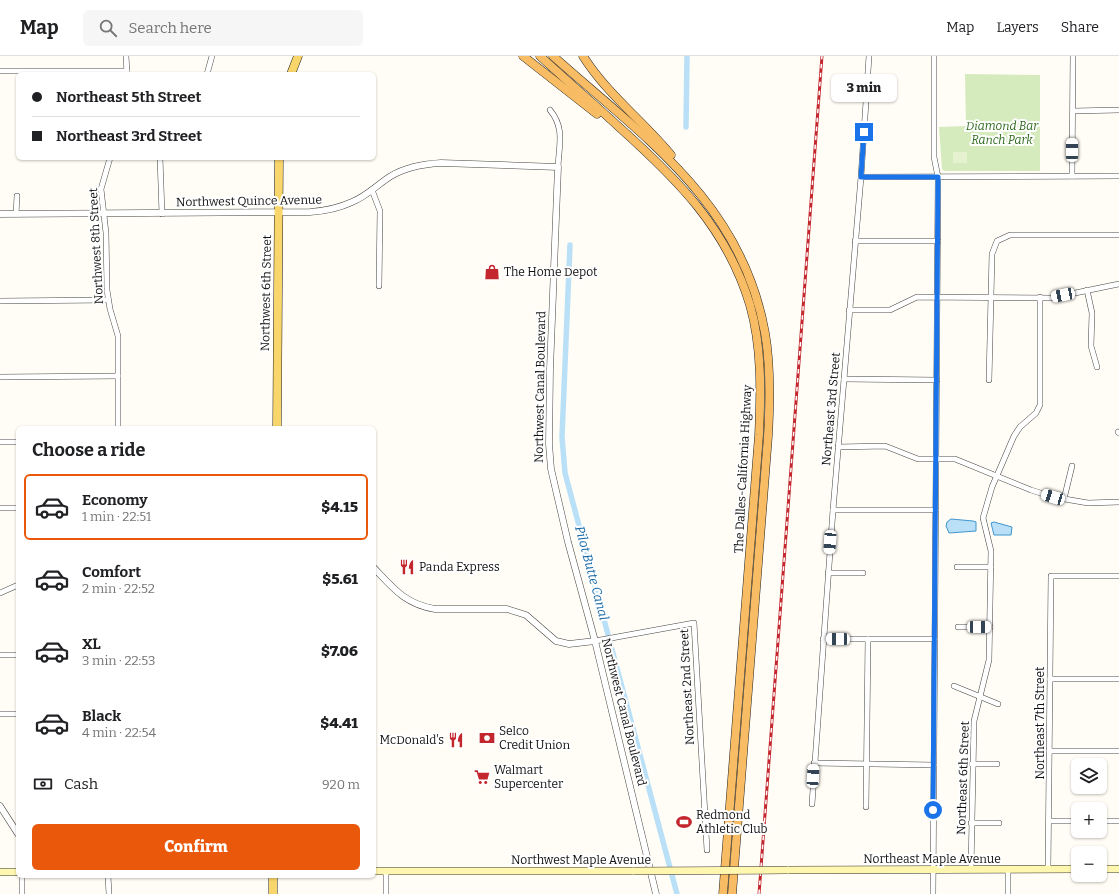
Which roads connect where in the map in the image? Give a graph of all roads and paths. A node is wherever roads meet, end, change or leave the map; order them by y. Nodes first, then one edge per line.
1 (126, 56) edge
2 (212, 56) edge
3 (298, 56) edge
4 (523, 56) edge
5 (540, 56) edge
6 (553, 56) edge
7 (583, 56) edge
8 (869, 56) edge
9 (934, 56) edge
10 (1073, 56) edge
11 (0, 71) edge
12 (127, 72) edge
13 (208, 72) edge
14 (292, 72) edge
15 (16, 73) edge
16 (550, 110) dead end
17 (1072, 110) junction
18 (1119, 110) edge
19 (638, 144) junction
20 (109, 160) edge
21 (160, 160) edge
22 (279, 160) edge
23 (558, 167) junction
24 (1072, 176) junction
25 (1119, 176) edge
26 (861, 177) junction
27 (938, 177) junction
28 (691, 182) junction
29 (372, 190) junction
30 (17, 196) dead end
31 (279, 212) junction
32 (0, 214) edge
33 (16, 214) junction
34 (104, 214) junction
35 (162, 214) junction
36 (1119, 235) edge
37 (855, 241) junction
38 (938, 241) junction
39 (1119, 284) edge
40 (379, 286) dead end
41 (1087, 290) junction
42 (937, 297) junction
43 (990, 297) junction
44 (1040, 298) junction
45 (108, 300) junction
46 (0, 301) edge
47 (850, 310) junction
48 (1097, 367) dead end
49 (118, 376) junction
50 (0, 377) edge
51 (844, 379) junction
52 (937, 380) junction
53 (989, 380) dead end
54 (118, 426) edge
55 (277, 426) edge
56 (0, 442) edge
57 (16, 442) edge
58 (838, 447) junction
59 (936, 459) junction
60 (1072, 466) dead end
61 (997, 476) junction
62 (1064, 499) junction
63 (1119, 502) edge
64 (0, 508) edge
65 (16, 508) edge
66 (833, 510) junction
67 (936, 510) junction
68 (957, 567) dead end
69 (991, 567) junction
70 (376, 570) edge
71 (828, 573) junction
72 (863, 573) dead end
73 (1119, 576) edge
74 (16, 586) edge
75 (0, 592) edge
76 (958, 627) dead end
77 (990, 627) junction
78 (823, 639) junction
79 (868, 640) junction
80 (935, 640) junction
81 (598, 641) junction
82 (0, 655) edge
83 (16, 655) edge
84 (1050, 679) junction
85 (1119, 679) edge
86 (954, 686) dead end
87 (980, 697) junction
88 (998, 704) dead end
89 (0, 714) edge
90 (16, 714) edge
91 (1049, 751) junction
92 (1119, 751) edge
93 (814, 763) junction
94 (867, 764) junction
95 (972, 764) junction
96 (997, 764) dead end
97 (934, 765) junction
98 (812, 804) dead end
99 (0, 806) edge
100 (866, 807) dead end
101 (1049, 821) junction
102 (1071, 821) edge
103 (1107, 821) edge
104 (1119, 821) edge
105 (971, 823) junction
106 (999, 823) dead end
107 (16, 831) edge
108 (707, 850) dead end
109 (932, 869) junction
110 (971, 869) junction
111 (1008, 869) junction
112 (1048, 869) junction
113 (1071, 869) edge
114 (1107, 869) edge
115 (1119, 869) edge
116 (787, 870) joint
117 (376, 871) edge
118 (386, 871) junction
119 (0, 872) edge
120 (16, 872) edge
121 (22, 878) edge
122 (108, 878) edge
123 (273, 878) edge
124 (22, 894) edge
125 (108, 894) edge
126 (273, 894) edge
127 (386, 894) edge
128 (656, 894) edge
129 (723, 894) edge
130 (732, 894) edge
131 (933, 894) edge
132 (1008, 894) edge

1 - 12 street
2 - 13 street
3 - 14 main road
4 - 19 highway
5 - 19 highway, The Dalles-California Highway
6 - 28 highway, The Dalles-California Highway
7 - 28 highway
8 - 26 street, Northeast 3rd Street
9 - 27 street
10 - 17 street
11 - 15 street
16 - 23 street, Northwest Canal Boulevard
17 - 18 street
17 - 24 street
19 - 129 highway, The Dalles-California Highway
20 - 34 street, Northwest 8th Street
21 - 35 street
22 - 31 main road, Northwest 6th Street
23 - 29 street, Northwest Quince Avenue
23 - 81 street, Northwest Canal Boulevard
24 - 25 street
24 - 27 street
26 - 27 street
26 - 37 street, Northeast 3rd Street
27 - 38 street
28 - 130 highway, The Dalles-California Highway
29 - 31 street, Northwest Quince Avenue
29 - 40 street
30 - 33 street
31 - 35 street, Northwest Quince Avenue
31 - 55 main road, Northwest 6th Street
32 - 33 street, Northwest Quince Avenue
33 - 34 street, Northwest Quince Avenue
34 - 35 street, Northwest Quince Avenue
34 - 45 street, Northwest 8th Street
36 - 43 street
37 - 38 street
37 - 47 street, Northeast 3rd Street
38 - 42 street
39 - 41 street
41 - 44 street
41 - 48 street
42 - 43 street
42 - 47 street
42 - 52 street
43 - 44 street
43 - 53 street
44 - 61 street, Northeast 6th Street
45 - 46 street
45 - 49 street, Northwest 8th Street
47 - 51 street, Northeast 3rd Street
49 - 50 street
49 - 54 street, Northwest 8th Street
51 - 52 street
51 - 58 street, Northeast 3rd Street
52 - 59 street
56 - 57 street
58 - 59 street
58 - 66 street, Northeast 3rd Street
59 - 61 street
59 - 67 street
60 - 62 street
61 - 62 street
61 - 69 street, Northeast 6th Street
62 - 63 street
64 - 65 street
66 - 67 street
66 - 71 street, Northeast 3rd Street
67 - 80 street
68 - 69 street
69 - 77 street, Northeast 6th Street
70 - 81 street
71 - 72 street
71 - 78 street, Northeast 3rd Street
73 - 84 street, Northeast 7th Street
74 - 75 street
76 - 77 street
77 - 87 street, Northeast 6th Street
78 - 79 street
78 - 93 street, Northeast 3rd Street
79 - 80 street
79 - 94 street
80 - 97 street
81 - 108 street, Northeast 2nd Street
81 - 128 street, Northwest Canal Boulevard
82 - 83 street
84 - 85 street
84 - 91 street, Northeast 7th Street
86 - 87 street
87 - 88 street
87 - 95 street, Northeast 6th Street
89 - 90 street
91 - 92 street
91 - 101 street, Northeast 7th Street
93 - 94 street
93 - 98 street, Northeast 3rd Street
94 - 97 street
94 - 100 street
95 - 96 street
95 - 105 street, Northeast 6th Street
97 - 109 street
99 - 107 street
101 - 102 street
101 - 112 street, Northeast 7th Street
103 - 104 street
105 - 106 street
105 - 110 street, Northeast 6th Street
109 - 110 main road, Northeast Maple Avenue
109 - 116 main road, Northeast Maple Avenue
109 - 131 street
110 - 111 main road, Northeast Maple Avenue
111 - 112 main road, Northeast Maple Avenue
111 - 132 street
112 - 113 main road, Northeast Maple Avenue
114 - 115 main road
116 - 118 main road, Northwest Maple Avenue, bridge
117 - 118 main road, Northwest Maple Avenue
118 - 127 street
119 - 120 main road
121 - 124 street
122 - 125 street
123 - 126 main road

